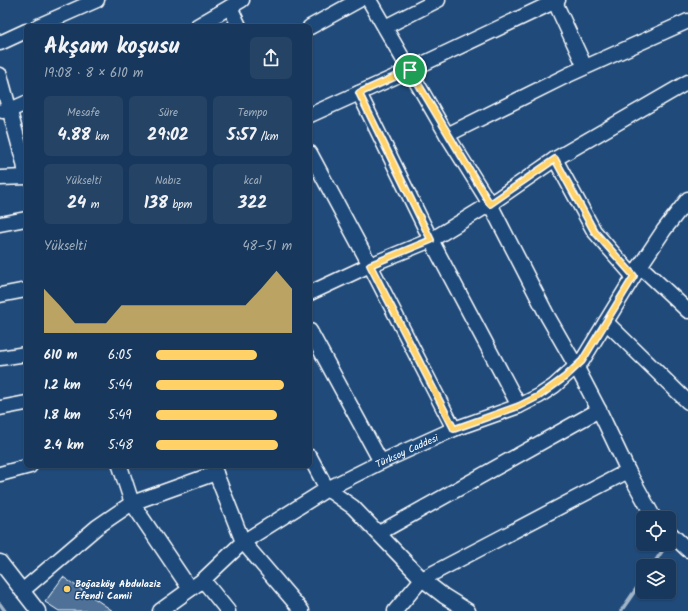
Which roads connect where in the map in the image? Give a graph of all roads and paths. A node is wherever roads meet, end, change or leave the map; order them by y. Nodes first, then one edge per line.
1 (97, 0) edge
2 (359, 0) edge
3 (369, 0) edge
4 (438, 0) edge
5 (556, 1) edge
6 (236, 3) edge
7 (688, 21) edge
8 (43, 24) edge
9 (200, 24) edge
10 (239, 24) edge
11 (312, 26) edge
12 (385, 27) junction
13 (24, 32) edge
14 (0, 43) edge
15 (585, 67) junction
16 (410, 70) junction
17 (0, 75) edge
18 (688, 82) edge
19 (359, 93) junction
20 (24, 104) edge
21 (5, 111) edge
22 (312, 114) edge
23 (447, 135) junction
24 (312, 157) edge
25 (555, 159) junction
26 (24, 163) edge
27 (24, 170) edge
28 (0, 178) edge
29 (688, 199) edge
30 (490, 204) junction
31 (24, 220) edge
32 (0, 224) edge
33 (431, 240) junction
34 (370, 265) junction
35 (637, 271) junction
36 (24, 290) edge
37 (312, 292) edge
38 (0, 295) edge
39 (688, 311) edge
40 (606, 322) junction
41 (312, 335) edge
42 (24, 354) edge
43 (0, 358) edge
44 (576, 366) junction
45 (688, 402) edge
46 (24, 403) edge
47 (519, 406) junction
48 (0, 408) edge
49 (599, 410) junction
50 (454, 429) junction
51 (312, 461) edge
52 (381, 462) junction
53 (24, 468) edge
54 (122, 468) edge
55 (214, 469) edge
56 (628, 471) junction
57 (0, 474) edge
58 (327, 490) junction
59 (132, 503) junction
60 (650, 511) edge
61 (379, 533) junction
62 (676, 539) edge
63 (243, 542) junction
64 (688, 550) edge
65 (0, 562) edge
66 (422, 579) junction
67 (203, 580) junction
68 (190, 589) junction
69 (22, 591) junction
70 (38, 611) edge
71 (160, 611) edge
72 (228, 611) edge
73 (302, 611) edge
74 (395, 611) edge
75 (468, 611) edge

1 - 8 street
2 - 11 street
3 - 12 street
4 - 12 street
5 - 15 street
5 - 16 street
6 - 9 street
6 - 10 street
7 - 15 street
12 - 16 street
13 - 14 street
15 - 23 street
16 - 19 street
16 - 23 street
17 - 21 street
18 - 25 street
19 - 22 street
19 - 33 street
20 - 21 street
21 - 26 street
23 - 30 street
24 - 34 street
25 - 30 street
25 - 35 street
27 - 28 street
29 - 35 street, Türksoy Caddesi
30 - 33 street
30 - 44 street
31 - 32 street
33 - 34 street
33 - 47 street
34 - 37 street
34 - 50 street
35 - 39 street
35 - 40 street, Türksoy Caddesi
36 - 38 street
40 - 44 street, Türksoy Caddesi
40 - 45 street
41 - 52 street
42 - 43 street
44 - 47 street, Türksoy Caddesi
44 - 49 street
46 - 48 street
47 - 50 street, Türksoy Caddesi
49 - 56 street
49 - 61 street
50 - 52 street, Türksoy Caddesi
51 - 58 street
52 - 58 street, Türksoy Caddesi
53 - 57 street
54 - 59 street
55 - 59 street
55 - 63 street
56 - 60 street
56 - 66 street
58 - 61 street
58 - 63 street, Türksoy Caddesi
59 - 68 street
59 - 69 street
61 - 66 street
62 - 64 street
63 - 67 street, Türksoy Caddesi
63 - 73 street
65 - 69 street
66 - 74 street
66 - 75 street
67 - 68 street, Türksoy Caddesi
67 - 72 street
68 - 71 street, Türksoy Caddesi
69 - 70 street

